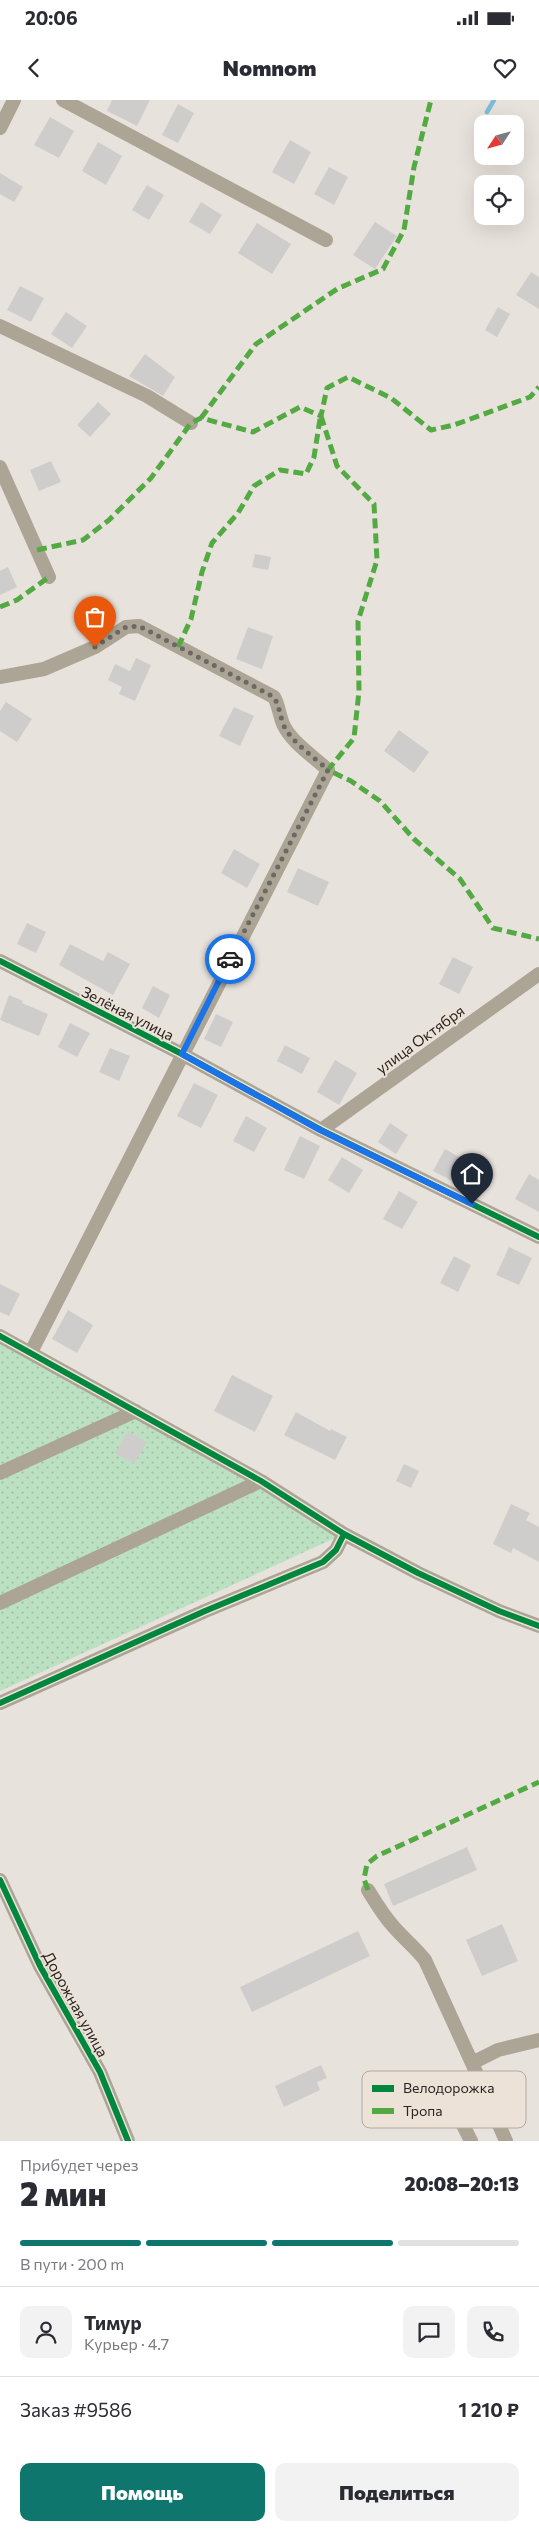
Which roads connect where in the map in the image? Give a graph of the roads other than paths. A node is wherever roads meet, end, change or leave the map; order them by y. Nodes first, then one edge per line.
1 (14, 100) edge
2 (62, 100) edge
3 (0, 128) edge
4 (326, 240) dead end
5 (0, 326) edge
6 (191, 423) dead end
7 (0, 467) edge
8 (48, 577) dead end
9 (0, 677) edge
10 (0, 961) edge
11 (539, 974) edge
12 (182, 1054) junction
13 (320, 1130) junction
14 (539, 1237) edge
15 (1, 1338) edge
16 (31, 1352) junction
17 (136, 1411) junction
18 (0, 1473) edge
19 (260, 1482) junction
20 (344, 1534) junction
21 (0, 1603) edge
22 (539, 1626) edge
23 (0, 1703) edge
24 (0, 1880) edge
25 (368, 1890) dead end
26 (539, 2040) edge
27 (472, 2063) junction
28 (475, 2071) edge
29 (464, 2128) edge
30 (500, 2128) edge
31 (128, 2141) edge
32 (471, 2141) edge
33 (506, 2141) edge

1 - 3 street
2 - 4 street
5 - 6 street
7 - 8 street
9 - 12 street
10 - 12 street, Зелёная улица
11 - 13 street, улица Октября
12 - 13 street, Зелёная улица
12 - 16 street
13 - 14 street, Зелёная улица
15 - 16 street
16 - 17 street
17 - 18 street
17 - 19 street
19 - 20 street
19 - 21 street
20 - 22 street
20 - 23 street
24 - 31 street, Дорожная улица
25 - 27 street
26 - 27 street
27 - 28 street
29 - 32 street
30 - 33 street

